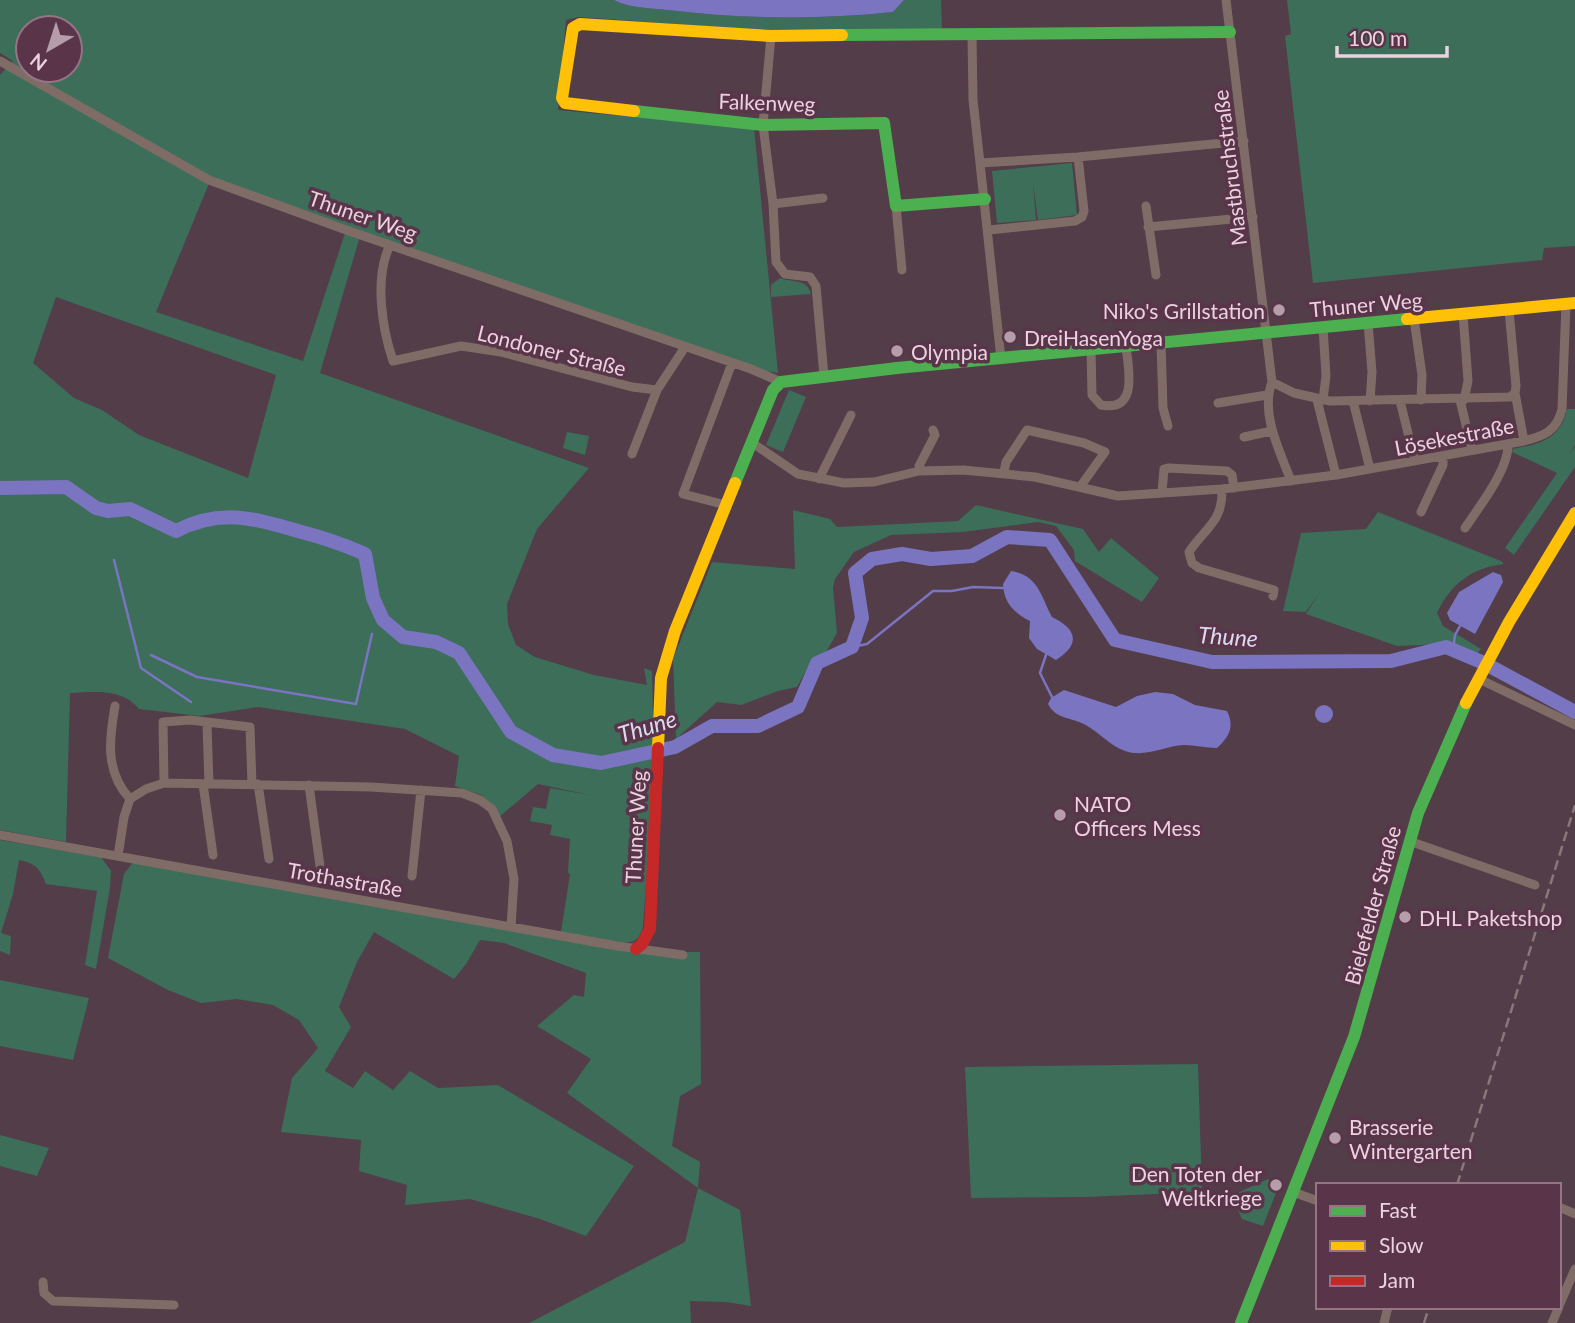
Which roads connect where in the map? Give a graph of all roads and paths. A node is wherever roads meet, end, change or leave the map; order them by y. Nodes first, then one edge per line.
1 (1226, 0) edge
2 (1230, 32) junction
3 (971, 35) junction
4 (771, 36) junction
5 (0, 61) edge
6 (763, 125) junction
7 (1244, 141) junction
8 (1078, 157) junction
9 (980, 163) junction
10 (823, 198) dead end
11 (985, 199) junction
12 (773, 204) junction
13 (896, 206) junction
14 (1146, 206) dead end
15 (1253, 217) junction
16 (1148, 227) junction
17 (989, 230) junction
18 (390, 245) junction
19 (902, 270) dead end
20 (1156, 275) dead end
21 (1571, 304) edge
22 (1509, 310) junction
23 (1463, 314) junction
24 (1414, 318) junction
25 (1368, 323) junction
26 (1323, 327) junction
27 (1266, 333) junction
28 (1161, 343) junction
29 (685, 347) junction
30 (1126, 347) junction
31 (1091, 350) junction
32 (1001, 359) junction
33 (732, 363) junction
34 (824, 376) junction
35 (781, 382) junction
36 (1272, 382) junction
37 (657, 390) junction
38 (1515, 393) junction
39 (1267, 395) junction
40 (1320, 400) junction
41 (1421, 400) junction
42 (1462, 400) junction
43 (1353, 401) junction
44 (1370, 401) junction
45 (1400, 401) junction
46 (1218, 403) dead end
47 (851, 415) dead end
48 (1168, 426) dead end
49 (933, 430) dead end
50 (1272, 431) junction
51 (1244, 438) dead end
52 (1524, 441) junction
53 (751, 442) junction
54 (1508, 444) junction
55 (1472, 450) junction
56 (632, 454) dead end
57 (1443, 456) junction
58 (1415, 461) junction
59 (1370, 469) junction
60 (919, 471) junction
61 (1004, 472) junction
62 (1335, 475) junction
63 (819, 479) junction
64 (1291, 481) junction
65 (1080, 487) junction
66 (1234, 488) junction
67 (1222, 489) junction
68 (1163, 492) junction
69 (726, 505) junction
70 (1421, 512) dead end
71 (1575, 513) edge
72 (1465, 528) dead end
73 (1274, 589) dead end
74 (1481, 676) junction
75 (115, 706) dead end
76 (207, 724) junction
77 (1575, 725) edge
78 (164, 783) junction
79 (206, 784) junction
80 (255, 784) junction
81 (309, 785) junction
82 (421, 790) junction
83 (130, 799) junction
84 (0, 835) edge
85 (1409, 841) junction
86 (212, 855) dead end
87 (118, 856) junction
88 (269, 859) dead end
89 (320, 866) dead end
90 (412, 876) dead end
91 (1535, 885) dead end
92 (511, 927) junction
93 (636, 949) junction
94 (683, 956) dead end
95 (1293, 1192) junction
96 (1316, 1200) edge
97 (1575, 1269) edge
98 (43, 1282) dead end
99 (1561, 1301) edge
100 (174, 1305) dead end
101 (1241, 1323) edge

1 - 2 street, Mastbruchstraße
2 - 3 street
2 - 7 street, Mastbruchstraße
3 - 4 street
3 - 9 street
4 - 6 street
4 - 6 street, Falkenweg
5 - 18 street, Thuner Weg
6 - 12 street
6 - 13 street, Falkenweg
7 - 8 street
7 - 15 street, Mastbruchstraße
8 - 9 street
8 - 17 street
9 - 11 street
10 - 12 street
11 - 13 street
11 - 17 street
12 - 34 street
13 - 19 street, Falkenweg
14 - 16 street
15 - 16 street
15 - 27 street, Mastbruchstraße
16 - 20 street
17 - 32 street
18 - 29 street, Thuner Weg
18 - 37 street, Londoner Straße
21 - 22 street, Thuner Weg
21 - 52 street, Lösekestraße
22 - 23 street, Thuner Weg
22 - 38 street
23 - 24 street, Thuner Weg
23 - 42 street
24 - 25 street, Thuner Weg
24 - 41 street
25 - 26 street, Thuner Weg
25 - 44 street
26 - 27 street, Thuner Weg
26 - 40 street
27 - 28 street, Thuner Weg
27 - 36 street, Mastbruchstraße
28 - 30 street, Thuner Weg
28 - 48 street
29 - 33 street, Thuner Weg
29 - 37 street
30 - 31 street, Thuner Weg
30 - 31 street
31 - 32 street, Thuner Weg
32 - 34 street, Thuner Weg
33 - 35 street, Thuner Weg
33 - 69 street
34 - 35 street, Thuner Weg
35 - 53 street, Thuner Weg
36 - 39 street
36 - 40 street
37 - 56 street
38 - 42 street
38 - 52 street
39 - 46 street
39 - 50 street
40 - 43 street
40 - 62 street
41 - 42 street
41 - 45 street
42 - 55 street
43 - 44 street
43 - 59 street
44 - 45 street
45 - 58 street
47 - 63 street
49 - 60 street
50 - 51 street
50 - 64 street
52 - 54 street, Lösekestraße
53 - 63 street, Lösekestraße
53 - 69 street, Thuner Weg
54 - 55 street, Lösekestraße
54 - 72 street
55 - 57 street, Lösekestraße
57 - 58 street, Lösekestraße
57 - 70 street
58 - 59 street, Lösekestraße
59 - 62 street, Lösekestraße
60 - 61 street, Lösekestraße
60 - 63 street, Lösekestraße
61 - 65 street, Lösekestraße
61 - 65 street
62 - 64 street, Lösekestraße
64 - 66 street, Lösekestraße
65 - 68 street, Lösekestraße
66 - 67 street, Lösekestraße
66 - 68 street
67 - 68 street, Lösekestraße
67 - 73 street
69 - 93 street, Thuner Weg
71 - 74 street, Bielefelder Straße
74 - 77 street
74 - 85 street, Bielefelder Straße
75 - 83 street
76 - 78 street
76 - 79 street
76 - 80 street
78 - 79 street
78 - 83 street
79 - 80 street
79 - 86 street
80 - 81 street
80 - 88 street
81 - 82 street
81 - 89 street
82 - 90 street
82 - 92 street
83 - 87 street
84 - 87 street, Trothastraße
85 - 91 street
85 - 95 street, Bielefelder Straße
87 - 92 street, Trothastraße
92 - 93 street, Trothastraße
93 - 94 street, Trothastraße
95 - 96 street
95 - 101 street, Bielefelder Straße
97 - 99 street
98 - 100 street

